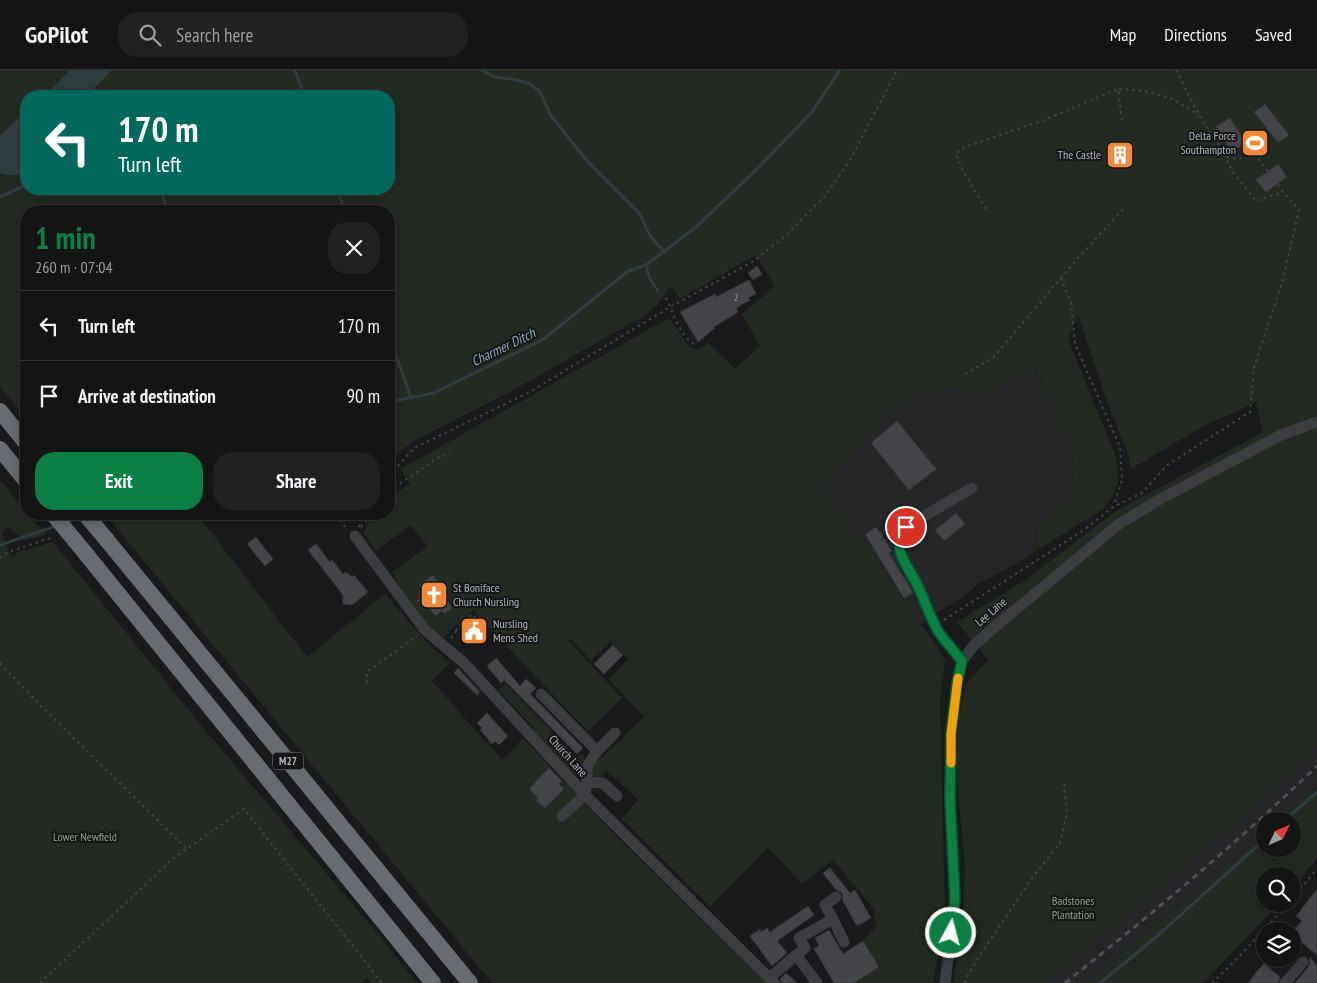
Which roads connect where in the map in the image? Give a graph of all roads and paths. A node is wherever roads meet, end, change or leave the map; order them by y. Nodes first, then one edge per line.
1 (897, 70) edge
2 (1176, 70) edge
3 (1118, 89) junction
4 (1199, 115) junction
5 (1122, 120) dead end
6 (1225, 157) junction
7 (1283, 192) junction
8 (1125, 207) dead end
9 (986, 209) dead end
10 (1061, 278) junction
11 (666, 298) dead end
12 (670, 307) junction
13 (696, 345) dead end
14 (965, 374) dead end
15 (0, 411) edge
16 (1317, 422) edge
17 (20, 435) edge
18 (0, 450) edge
19 (451, 454) dead end
20 (395, 469) edge
21 (20, 474) edge
22 (395, 487) edge
23 (972, 488) dead end
24 (1113, 507) junction
25 (58, 520) edge
26 (90, 520) edge
27 (340, 520) edge
28 (368, 520) edge
29 (356, 533) junction
30 (50, 538) dead end
31 (0, 558) edge
32 (478, 619) dead end
33 (935, 625) junction
34 (425, 630) junction
35 (456, 631) dead end
36 (962, 661) junction
37 (0, 663) edge
38 (367, 683) dead end
39 (541, 694) dead end
40 (615, 733) dead end
41 (597, 751) junction
42 (587, 782) junction
43 (1064, 783) dead end
44 (584, 795) junction
45 (617, 796) dead end
46 (562, 816) dead end
47 (187, 849) junction
48 (1317, 869) edge
49 (1301, 888) edge
50 (836, 897) dead end
51 (1281, 912) edge
52 (833, 919) junction
53 (844, 942) dead end
54 (796, 955) junction
55 (1303, 962) dead end
56 (771, 980) edge
57 (40, 983) edge
58 (382, 983) edge
59 (433, 983) edge
60 (470, 983) edge
61 (818, 983) edge
62 (945, 983) edge
63 (966, 983) edge
64 (1212, 983) edge
65 (1285, 983) edge

1 - 12 path
2 - 4 path
3 - 4 path
3 - 5 path
3 - 9 path
4 - 6 path
6 - 7 path
6 - 7 path
7 - 24 path
8 - 10 path
10 - 14 path
10 - 24 path
11 - 12 path
12 - 13 path
12 - 20 path
15 - 17 highway
16 - 36 street, Lee Lane
18 - 21 highway
19 - 22 path
23 - 33 street
24 - 33 path
25 - 59 highway, M27, bridge
26 - 60 highway, M27, bridge
27 - 29 path
28 - 29 path
29 - 34 street, Church Lane
30 - 31 path
32 - 35 path
33 - 36 street
34 - 38 path
34 - 44 street, Church Lane
36 - 62 street, Lee Lane
37 - 47 path
39 - 41 street
40 - 41 street
41 - 42 street
42 - 44 street
42 - 45 street
43 - 63 path
44 - 46 street
44 - 56 street, Church Lane
47 - 57 path
47 - 58 path
48 - 49 path
50 - 52 street
51 - 64 path
52 - 53 street
52 - 54 street
54 - 56 street
54 - 61 street
55 - 65 street

